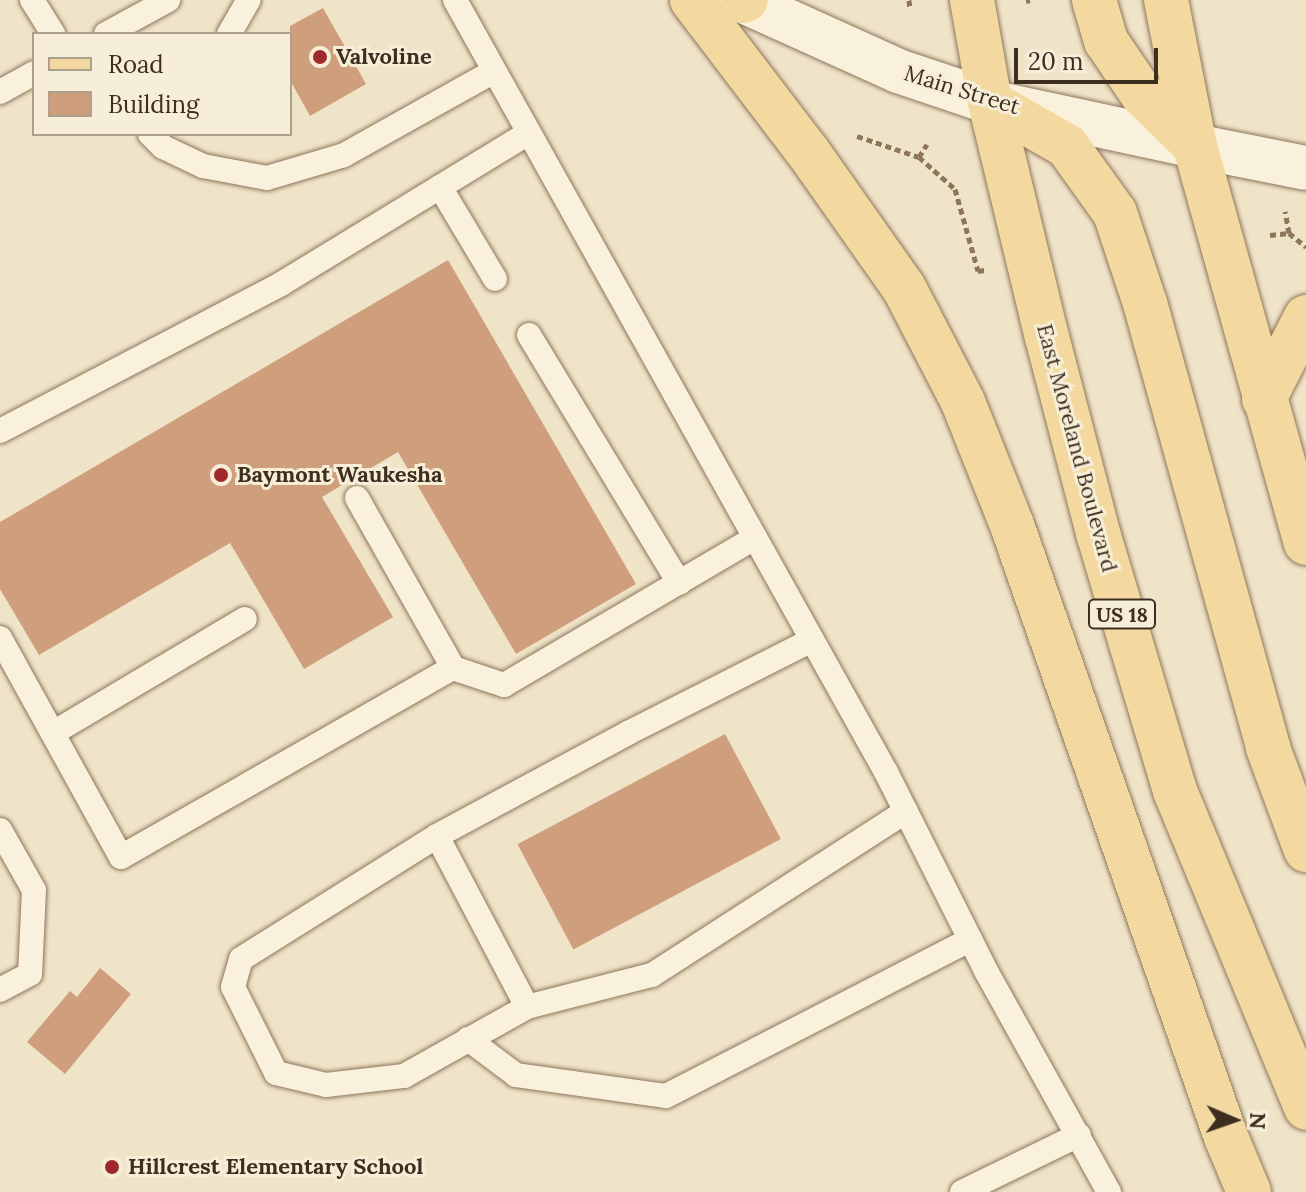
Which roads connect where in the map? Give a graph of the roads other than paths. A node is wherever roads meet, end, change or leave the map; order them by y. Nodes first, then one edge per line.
1 (32, 0) edge
2 (168, 0) edge
3 (249, 0) edge
4 (455, 0) edge
5 (692, 0) edge
6 (743, 0) edge
7 (972, 0) edge
8 (1094, 0) edge
9 (1166, 0) edge
10 (52, 32) edge
11 (110, 32) edge
12 (230, 32) edge
13 (494, 71) junction
14 (32, 74) edge
15 (0, 92) edge
16 (990, 102) junction
17 (528, 133) junction
18 (161, 138) edge
19 (1195, 146) junction
20 (1306, 168) edge
21 (440, 187) junction
22 (495, 279) dead end
23 (1306, 317) edge
24 (529, 335) dead end
25 (1264, 399) junction
26 (0, 431) edge
27 (357, 498) dead end
28 (755, 538) junction
29 (1306, 543) edge
30 (679, 583) junction
31 (245, 619) dead end
32 (0, 638) edge
33 (812, 640) junction
34 (453, 668) junction
35 (53, 733) junction
36 (906, 811) junction
37 (0, 830) edge
38 (437, 836) junction
39 (1306, 850) edge
40 (970, 940) junction
41 (0, 990) edge
42 (527, 1007) junction
43 (468, 1039) junction
44 (1306, 1108) edge
45 (1079, 1135) junction
46 (962, 1192) edge
47 (1109, 1192) edge
48 (1249, 1192) edge

1 - 10 lane
2 - 11 lane
3 - 12 lane
4 - 13 lane
5 - 48 main road
6 - 16 main road, Main Street
7 - 16 main road, East Moreland Boulevard / US 18
8 - 19 main road
9 - 19 main road
13 - 17 lane
13 - 18 lane
14 - 15 lane
16 - 19 main road, Main Street
16 - 39 main road
16 - 44 main road, East Moreland Boulevard / US 18
17 - 21 lane
17 - 28 lane
19 - 20 main road, Main Street
19 - 25 main road
21 - 22 lane
21 - 26 lane
23 - 25 main road
24 - 30 lane
25 - 29 main road
27 - 34 lane
28 - 30 lane
28 - 33 lane
30 - 34 lane
31 - 35 lane
32 - 35 lane
33 - 36 lane
33 - 38 lane
34 - 35 lane
36 - 40 lane
36 - 42 lane
37 - 41 lane
38 - 42 lane
38 - 43 lane
40 - 43 lane
40 - 45 lane
42 - 43 lane
45 - 46 lane
45 - 47 lane

